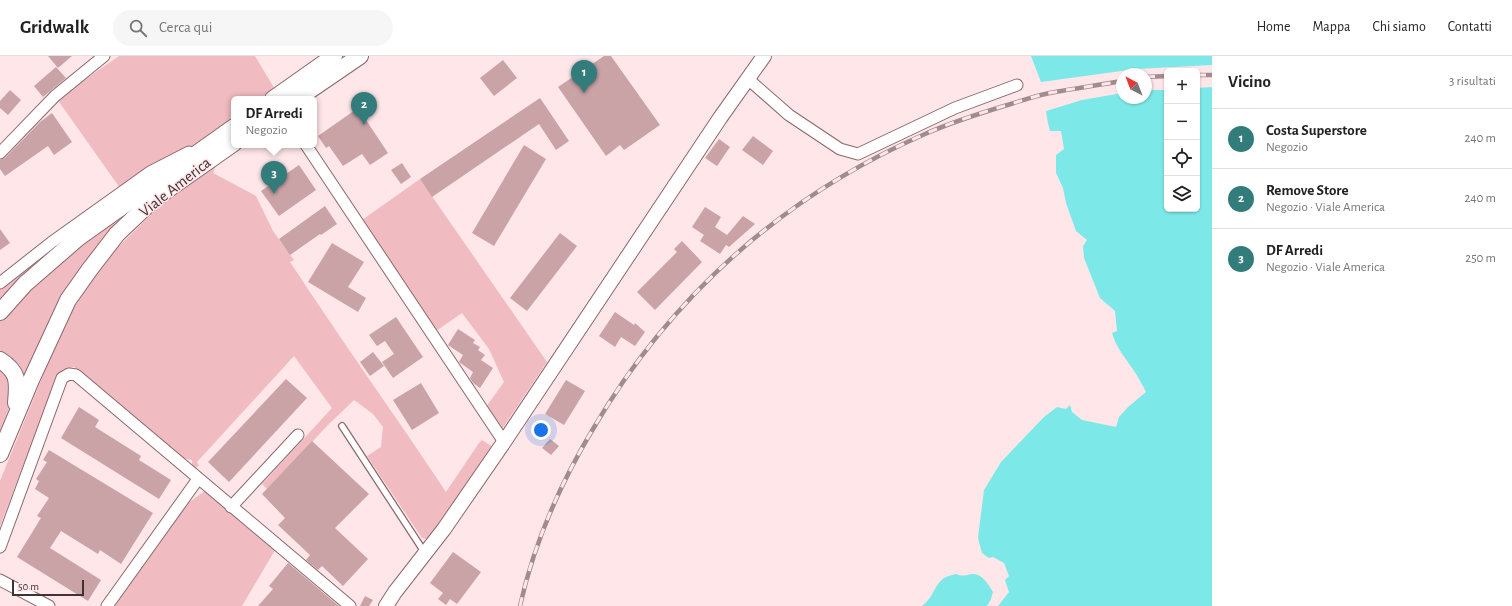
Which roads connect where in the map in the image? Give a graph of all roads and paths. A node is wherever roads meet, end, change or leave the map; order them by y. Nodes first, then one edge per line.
1 (104, 56) edge
2 (334, 56) edge
3 (360, 56) edge
4 (764, 56) edge
5 (748, 79) junction
6 (1017, 85) dead end
7 (277, 96) edge
8 (301, 96) edge
9 (231, 129) edge
10 (216, 140) junction
11 (231, 145) edge
12 (308, 148) edge
13 (0, 153) edge
14 (0, 283) edge
15 (0, 312) edge
16 (0, 360) edge
17 (14, 420) junction
18 (342, 426) dead end
19 (298, 435) dead end
20 (504, 442) junction
21 (0, 454) edge
22 (198, 479) junction
23 (231, 507) junction
24 (0, 547) edge
25 (426, 553) junction
26 (0, 580) edge
27 (49, 606) edge
28 (107, 606) edge
29 (350, 606) edge
30 (386, 606) edge

1 - 13 street
2 - 7 main road
3 - 8 main road
4 - 5 street
5 - 6 street
5 - 20 street
9 - 10 main road, Viale America
10 - 14 street
10 - 15 main road, Viale America
11 - 17 main road, Viale America
12 - 20 street
16 - 17 main road
17 - 21 main road
18 - 25 lane
19 - 23 street
20 - 25 street
22 - 23 street
22 - 24 street
22 - 28 street
23 - 29 street
25 - 30 street
26 - 27 street

